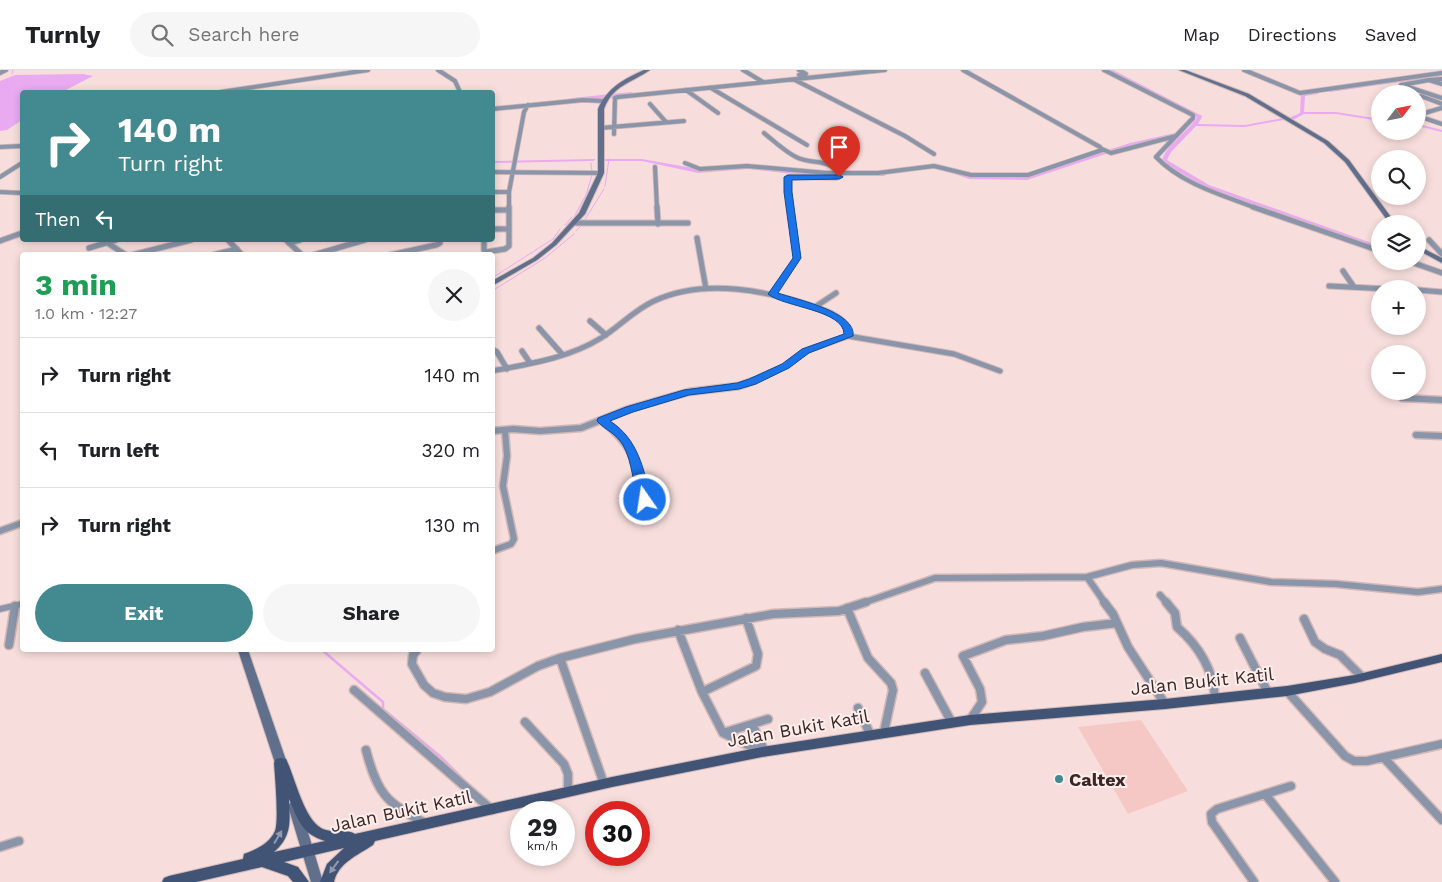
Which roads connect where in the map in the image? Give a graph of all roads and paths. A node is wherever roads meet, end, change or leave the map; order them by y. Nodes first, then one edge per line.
1 (6, 70) edge
2 (368, 70) edge
3 (438, 70) edge
4 (648, 70) edge
5 (743, 70) edge
6 (798, 70) edge
7 (885, 70) edge
8 (963, 70) edge
9 (1104, 70) edge
10 (1181, 70) edge
11 (1244, 70) edge
12 (0, 73) edge
13 (1442, 73) edge
14 (793, 78) junction
15 (1442, 79) edge
16 (1429, 80) junction
17 (762, 81) junction
18 (1442, 84) edge
19 (1400, 85) edge
20 (711, 88) junction
21 (234, 90) edge
22 (459, 90) edge
23 (686, 90) junction
24 (1426, 93) edge
25 (605, 98) junction
26 (1426, 98) edge
27 (1442, 98) edge
28 (650, 104) dead end
29 (1442, 104) edge
30 (528, 105) junction
31 (495, 109) edge
32 (1440, 110) edge
33 (718, 113) dead end
34 (1426, 113) edge
35 (1426, 118) edge
36 (684, 121) dead end
37 (666, 122) junction
38 (1442, 124) edge
39 (613, 127) junction
40 (600, 128) junction
41 (764, 132) dead end
42 (614, 134) dead end
43 (1176, 136) junction
44 (20, 144) edge
45 (807, 145) dead end
46 (0, 146) edge
47 (1103, 150) junction
48 (934, 154) dead end
49 (20, 163) edge
50 (685, 163) dead end
51 (655, 167) dead end
52 (495, 172) edge
53 (512, 173) junction
54 (601, 173) junction
55 (840, 174) junction
56 (0, 177) edge
57 (0, 192) edge
58 (495, 192) edge
59 (509, 192) junction
60 (20, 193) edge
61 (495, 210) edge
62 (508, 210) junction
63 (1386, 215) edge
64 (576, 223) junction
65 (688, 223) dead end
66 (658, 224) junction
67 (495, 229) edge
68 (508, 229) junction
69 (20, 233) edge
70 (697, 238) dead end
71 (1429, 240) dead end
72 (0, 241) edge
73 (103, 242) edge
74 (106, 242) edge
75 (183, 242) edge
76 (230, 242) edge
77 (288, 242) edge
78 (358, 242) edge
79 (440, 242) edge
80 (89, 248) dead end
81 (237, 249) junction
82 (1371, 249) edge
83 (1440, 249) edge
84 (122, 252) edge
85 (144, 252) edge
86 (225, 252) edge
87 (240, 252) edge
88 (299, 252) edge
89 (323, 252) edge
90 (412, 252) edge
91 (486, 252) edge
92 (1426, 252) edge
93 (1442, 254) edge
94 (1442, 261) edge
95 (1426, 267) edge
96 (1343, 271) dead end
97 (1442, 273) edge
98 (495, 282) edge
99 (1328, 286) dead end
100 (1354, 287) junction
101 (1371, 288) edge
102 (706, 289) junction
103 (1426, 291) edge
104 (1442, 292) edge
105 (836, 293) dead end
106 (772, 294) junction
107 (815, 307) junction
108 (590, 321) dead end
109 (539, 328) dead end
110 (606, 335) junction
111 (848, 336) junction
112 (495, 351) edge
113 (522, 351) dead end
114 (562, 354) junction
115 (530, 363) junction
116 (507, 369) junction
117 (495, 371) edge
118 (1000, 371) dead end
119 (1426, 399) edge
120 (1442, 400) edge
121 (602, 421) junction
122 (505, 430) junction
123 (495, 431) edge
124 (1416, 435) dead end
125 (1442, 436) edge
126 (645, 500) dead end
127 (20, 524) edge
128 (0, 531) edge
129 (495, 550) edge
130 (1087, 577) junction
131 (1442, 589) edge
132 (1160, 595) dead end
133 (19, 605) edge
134 (847, 608) junction
135 (0, 609) edge
136 (746, 618) junction
137 (1304, 619) dead end
138 (1117, 623) junction
139 (678, 630) junction
140 (1240, 638) dead end
141 (8, 645) dead end
142 (244, 652) edge
143 (415, 652) edge
144 (560, 658) junction
145 (1442, 658) edge
146 (925, 673) dead end
147 (1362, 677) junction
148 (354, 690) dead end
149 (1287, 691) junction
150 (702, 692) junction
151 (1268, 693) junction
152 (1215, 698) junction
153 (1165, 704) junction
154 (858, 708) dead end
155 (768, 719) dead end
156 (970, 720) junction
157 (525, 722) dead end
158 (952, 723) junction
159 (752, 724) junction
160 (884, 732) junction
161 (723, 733) junction
162 (870, 734) junction
163 (1442, 744) edge
164 (366, 750) dead end
165 (764, 752) junction
166 (1384, 758) junction
167 (281, 763) junction
168 (604, 784) junction
169 (1292, 786) dead end
170 (568, 792) junction
171 (1265, 794) junction
172 (492, 810) junction
173 (1442, 820) edge
174 (428, 824) junction
175 (375, 836) junction
176 (20, 841) dead end
177 (0, 847) edge
178 (307, 850) junction
179 (261, 861) junction
180 (205, 873) junction
181 (169, 882) edge
182 (302, 882) edge
183 (317, 882) edge
184 (327, 882) edge
185 (1254, 882) edge
186 (1335, 882) edge

1 - 12 street
2 - 21 street
3 - 22 street
4 - 25 main road
5 - 17 street
6 - 14 street
7 - 14 street
8 - 47 street
9 - 43 street
10 - 63 main road
11 - 13 street
14 - 17 street
14 - 48 street
15 - 16 street
16 - 18 street
16 - 19 street
17 - 20 street
20 - 23 street
20 - 45 street
23 - 33 street
23 - 39 street
24 - 27 street
25 - 30 street
25 - 40 main road
26 - 29 street
28 - 37 street
30 - 31 street
30 - 53 street
32 - 34 street
35 - 38 street
36 - 37 street
37 - 39 street
39 - 40 street
39 - 42 street
40 - 54 main road
41 - 55 street
43 - 47 street
43 - 82 street
44 - 46 street
47 - 55 street
49 - 56 street
50 - 55 street
51 - 66 street
52 - 53 street
53 - 54 street
53 - 59 street
54 - 64 main road
55 - 106 street
57 - 60 street
58 - 59 street
59 - 62 street
61 - 62 street
62 - 68 street
64 - 66 street
64 - 98 main road
65 - 66 street
67 - 68 street
68 - 91 street
69 - 72 street
70 - 102 street
71 - 83 street
73 - 80 street
74 - 84 street
75 - 85 street
76 - 81 street
77 - 88 street
78 - 89 street
79 - 90 street
81 - 86 street
81 - 87 street
83 - 93 street
92 - 94 main road
95 - 97 street
96 - 100 street
99 - 100 street
100 - 101 street
102 - 106 street
102 - 110 street
103 - 104 street
105 - 107 street
106 - 107 street
107 - 111 street
108 - 110 street
109 - 114 street
110 - 114 street
111 - 118 street
111 - 121 street
112 - 116 street
113 - 115 street
114 - 115 street
115 - 116 street
116 - 117 street
119 - 120 street
121 - 122 street
121 - 126 street
122 - 123 street
122 - 129 street
124 - 125 street
127 - 128 street
130 - 131 street
130 - 134 street
130 - 138 street
132 - 152 street
133 - 135 street
133 - 141 street
134 - 136 street
134 - 160 street
136 - 139 street
136 - 150 street
137 - 147 street
138 - 153 street
138 - 156 street
139 - 144 street
139 - 150 street
140 - 151 street
142 - 167 main road
143 - 144 street
144 - 168 street
145 - 147 main road, Jalan Bukit Katil
146 - 158 street
147 - 149 main road, Jalan Bukit Katil
148 - 172 street
149 - 151 main road, Jalan Bukit Katil
149 - 166 street
150 - 161 street
151 - 152 main road, Jalan Bukit Katil
152 - 153 main road, Jalan Bukit Katil
153 - 156 main road, Jalan Bukit Katil
154 - 162 street
155 - 159 street
156 - 158 main road, Jalan Bukit Katil
157 - 170 street
158 - 160 main road, Jalan Bukit Katil
159 - 161 street
159 - 165 street
160 - 162 main road, Jalan Bukit Katil
161 - 165 street
162 - 165 main road, Jalan Bukit Katil
163 - 166 street
164 - 174 street
165 - 168 main road, Jalan Bukit Katil
166 - 173 street
167 - 175 main road
167 - 178 main road
180 -> 167 main road
168 - 170 main road, Jalan Bukit Katil
169 - 171 street
170 - 172 main road, Jalan Bukit Katil
171 - 185 street
171 - 186 street
172 - 174 main road, Jalan Bukit Katil
174 - 175 main road, Jalan Bukit Katil
175 - 178 main road, Jalan Bukit Katil
175 -> 184 main road
176 - 177 street
178 - 179 main road, Jalan Bukit Katil
178 - 183 main road
179 - 180 main road, Jalan Bukit Katil
179 - 182 main road
180 - 181 main road, Jalan Bukit Katil

